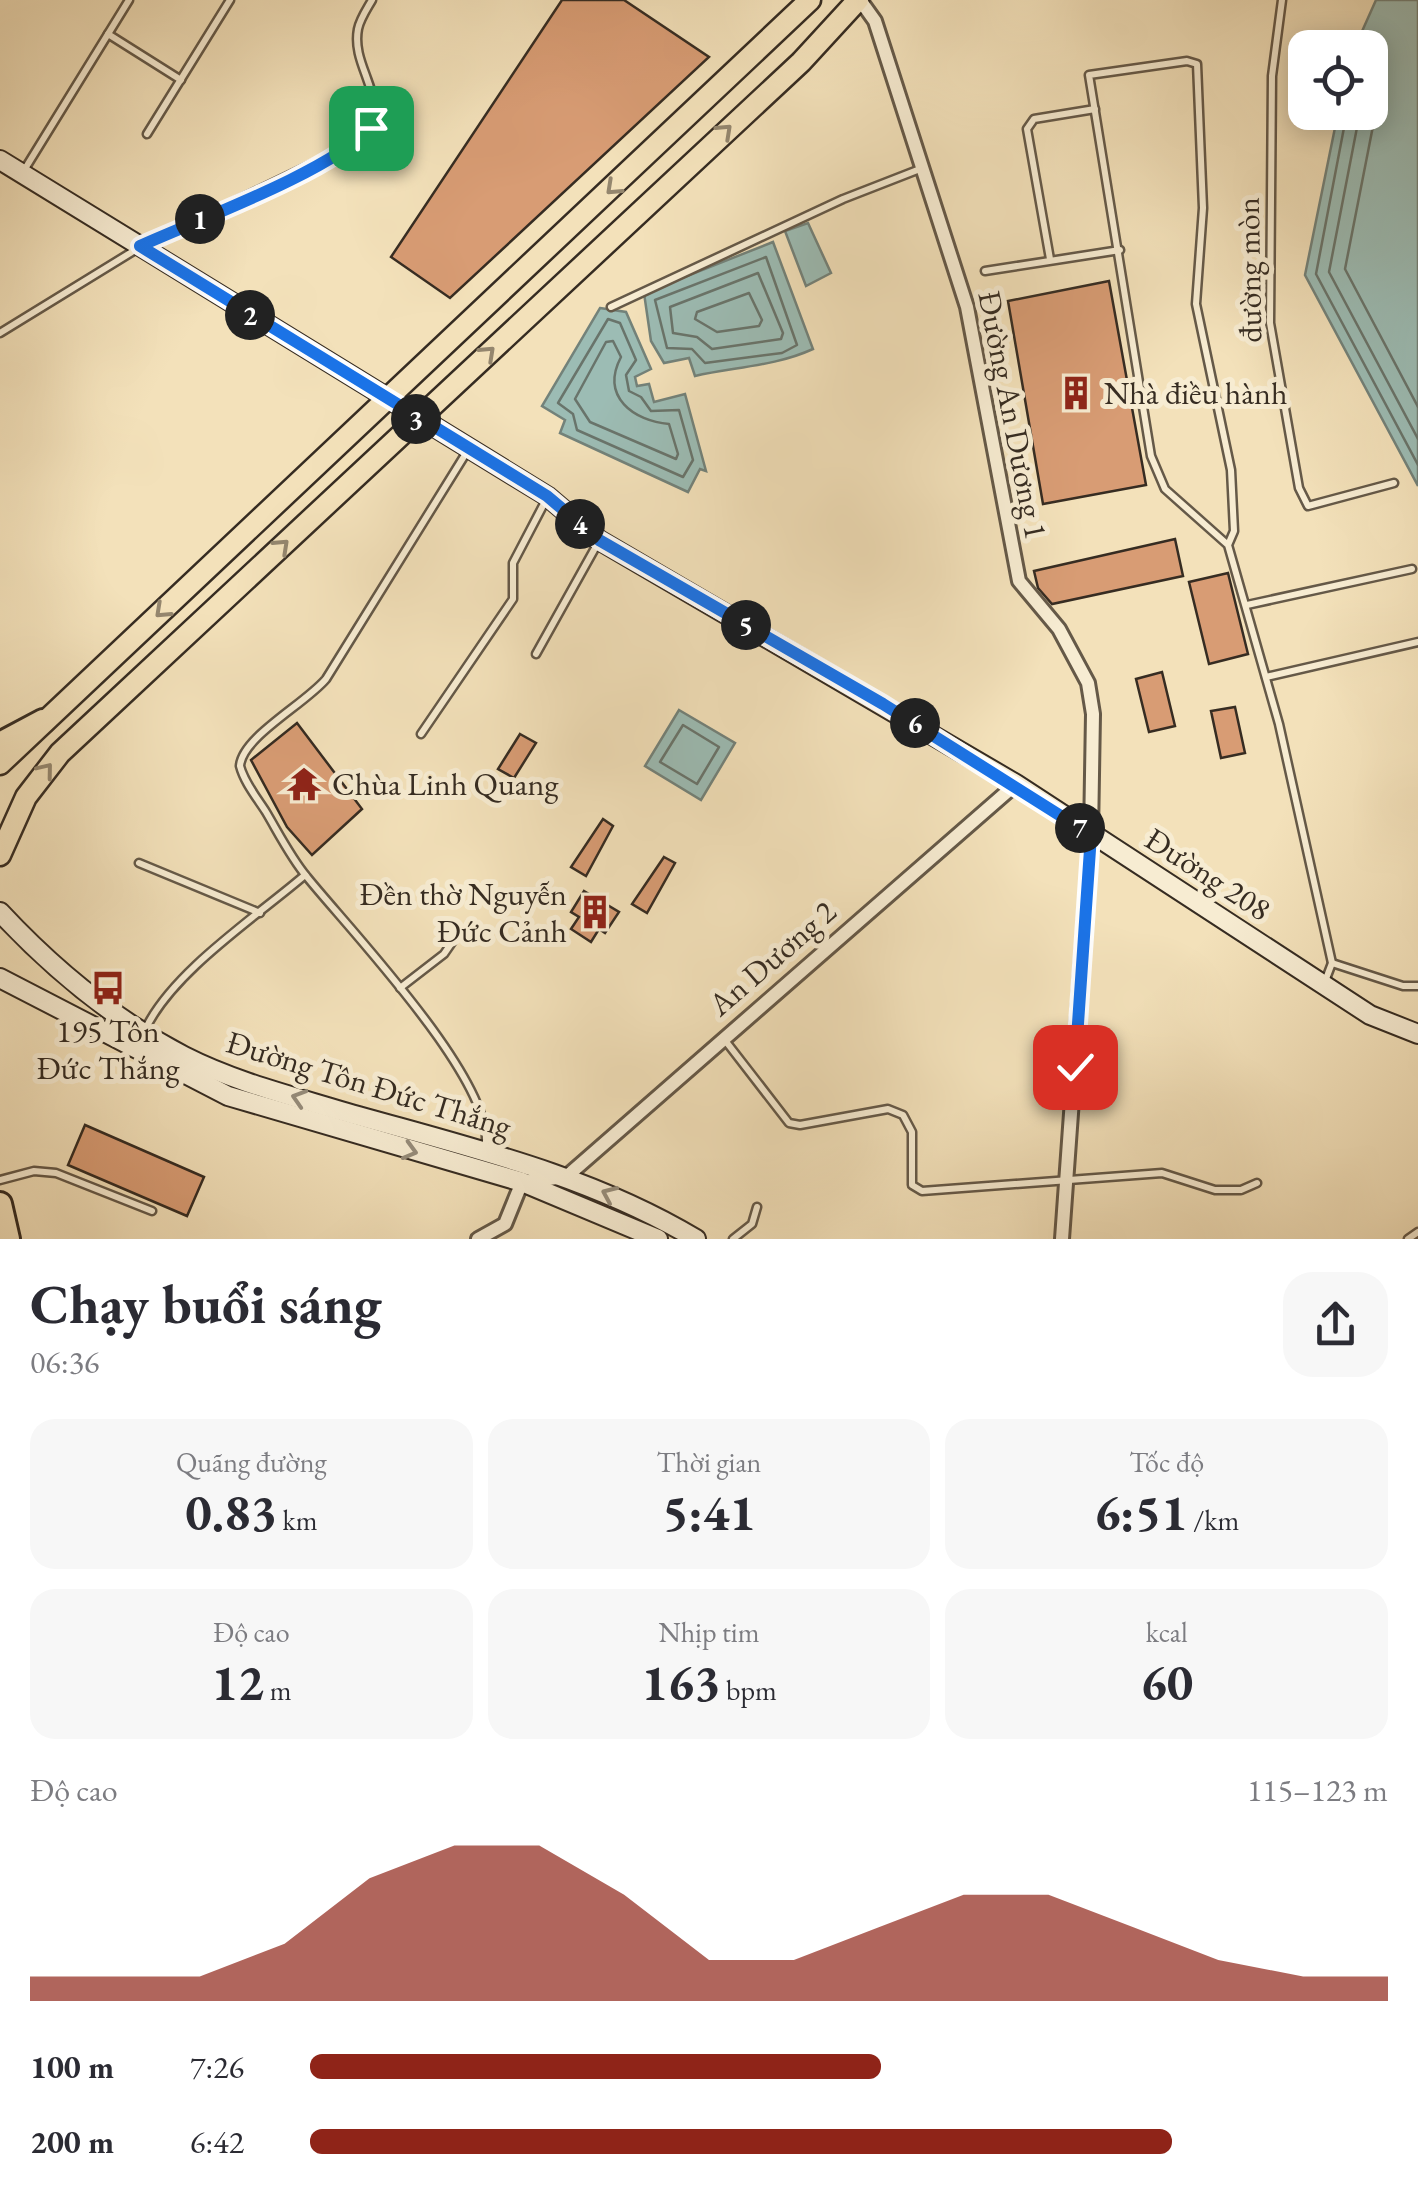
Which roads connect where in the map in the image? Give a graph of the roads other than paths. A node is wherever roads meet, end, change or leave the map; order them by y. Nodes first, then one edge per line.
1 (129, 0) edge
2 (230, 0) edge
3 (372, 0) edge
4 (810, 0) edge
5 (859, 0) edge
6 (1282, 0) edge
7 (108, 34) junction
8 (180, 80) junction
9 (1094, 108) junction
10 (147, 134) dead end
11 (0, 160) edge
12 (922, 168) junction
13 (23, 173) junction
14 (140, 246) junction
15 (1120, 250) junction
16 (1050, 259) junction
17 (985, 271) dead end
18 (611, 306) dead end
19 (0, 333) edge
20 (385, 399) junction
21 (418, 420) junction
22 (469, 449) junction
23 (1394, 483) dead end
24 (547, 496) junction
25 (599, 540) junction
26 (1228, 545) junction
27 (1412, 569) dead end
28 (1246, 606) junction
29 (1418, 642) edge
30 (536, 654) dead end
31 (1266, 676) junction
32 (90, 678) junction
33 (114, 703) junction
34 (42, 720) junction
35 (421, 734) dead end
36 (0, 744) edge
37 (0, 764) edge
38 (1016, 784) junction
39 (1091, 835) junction
40 (0, 855) edge
41 (139, 863) dead end
42 (305, 875) junction
43 (0, 912) edge
44 (260, 913) junction
45 (455, 938) dead end
46 (1332, 963) junction
47 (0, 978) edge
48 (1324, 985) junction
49 (1418, 986) edge
50 (400, 988) junction
51 (144, 1031) junction
52 (1418, 1034) edge
53 (722, 1037) junction
54 (485, 1151) junction
55 (566, 1177) junction
56 (0, 1180) edge
57 (522, 1182) junction
58 (1067, 1183) junction
59 (1258, 1183) dead end
60 (0, 1204) edge
61 (758, 1206) dead end
62 (152, 1211) dead end
63 (1418, 1232) edge
64 (8, 1239) edge
65 (478, 1239) edge
66 (658, 1239) edge
67 (696, 1239) edge
68 (733, 1239) edge
69 (1062, 1239) edge
70 (1408, 1239) edge

1 - 7 lane
2 - 8 lane
3 - 14 lane
4 -> 20 main road
5 - 12 street, Đường An Dương 1
21 -> 5 main road
6 - 23 lane, đường mòn
7 - 8 lane
7 - 13 lane
8 - 10 lane
9 - 15 lane
9 - 16 lane
9 - 26 lane
11 - 13 street, Đường 208
12 - 18 lane
12 - 39 street, Đường An Dương 1
13 - 14 street, Đường 208
14 - 19 lane
14 - 20 street, Đường 208
15 - 16 lane
15 - 26 lane
16 - 17 lane
20 - 21 street, Đường 208
20 -> 32 main road
21 - 22 street, Đường 208
33 -> 21 main road
22 - 24 street, Đường 208
22 - 42 lane
24 - 25 street, Đường 208
24 - 35 lane
25 - 30 lane
25 - 38 street, Đường 208
26 - 28 lane
27 - 28 lane
28 - 31 lane
29 - 31 lane
31 - 46 lane
32 - 33 main road
32 - 34 main road
40 -> 33 main road
34 - 36 highway
34 - 37 main road
38 - 39 street, Đường 208
38 - 53 street, An Dương 2
39 - 48 street, Đường 208
39 - 58 street, Đường An Dương 1
41 - 44 lane
42 - 44 lane
42 - 50 lane
43 - 51 street, Đường Tôn Đức Thắng
44 - 51 lane
45 - 50 lane
46 - 48 lane
46 - 49 lane
47 -> 57 street, Đường Tôn Đức Thắng
48 - 52 street, Đường 208
50 - 54 lane
54 -> 51 street, Đường Tôn Đức Thắng
53 - 55 street, An Dương 2
53 - 58 lane
54 - 55 street, Đường Tôn Đức Thắng
55 - 57 street
67 -> 55 street, Đường Tôn Đức Thắng
56 - 62 lane
57 - 65 street
57 - 66 street, Đường Tôn Đức Thắng
58 - 59 lane
58 - 69 street, Đường An Dương 1
60 - 64 highway
61 - 68 lane
63 - 70 lane

